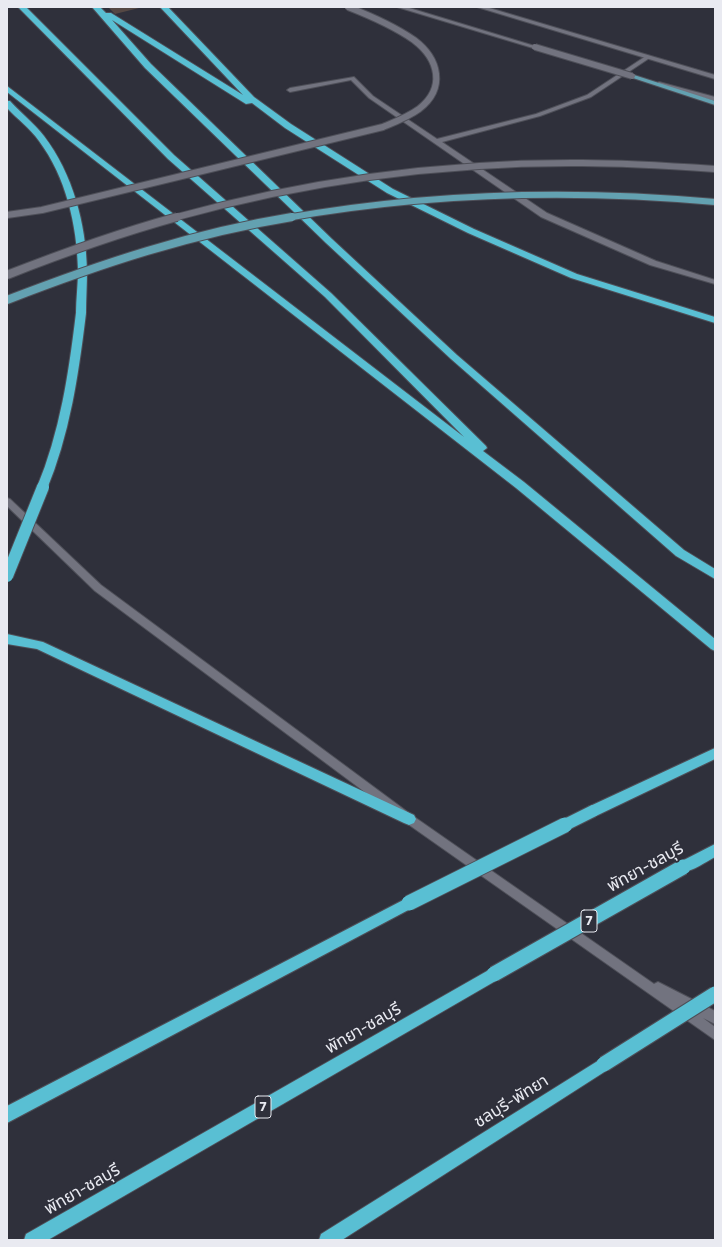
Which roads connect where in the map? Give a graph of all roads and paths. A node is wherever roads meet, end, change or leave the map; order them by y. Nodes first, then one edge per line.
1 (22, 7) edge
2 (164, 7) edge
3 (348, 7) edge
4 (400, 7) edge
5 (480, 7) edge
6 (97, 8) edge
7 (648, 57) junction
8 (632, 76) junction
9 (715, 77) edge
10 (7, 88) edge
11 (290, 90) dead end
12 (715, 99) edge
13 (715, 102) edge
14 (7, 103) edge
15 (288, 126) junction
16 (435, 142) junction
17 (715, 169) edge
18 (715, 202) edge
19 (7, 215) edge
20 (7, 275) edge
21 (715, 282) edge
22 (7, 300) edge
23 (715, 320) edge
24 (520, 485) junction
25 (7, 501) edge
26 (715, 575) edge
27 (7, 576) edge
28 (7, 639) edge
29 (715, 646) edge
30 (715, 753) edge
31 (409, 819) junction
32 (715, 850) edge
33 (625, 970) junction
34 (715, 994) edge
35 (715, 1018) edge
36 (715, 1034) edge
37 (7, 1115) edge
38 (32, 1240) edge
39 (327, 1240) edge

1 - 24 highway
2 - 15 highway
3 - 19 main road, bridge
4 - 8 main road, bridge
5 - 7 main road
6 - 15 highway
6 - 26 highway
7 - 9 main road
7 - 16 main road
8 - 12 main road
8 - 13 main road
10 - 24 highway
11 - 16 main road
14 - 27 highway, bridge
15 - 23 highway
16 - 21 main road
17 - 20 main road, bridge
18 - 22 main road, bridge
24 - 29 highway
25 - 31 main road
28 - 31 highway
30 - 37 highway, bridge
31 - 33 main road
32 - 38 highway, พัทยา-ชลบุรี / 7, bridge
33 - 35 main road
33 - 36 main road
34 - 39 highway, ชลบุรี-พัทยา, bridge

